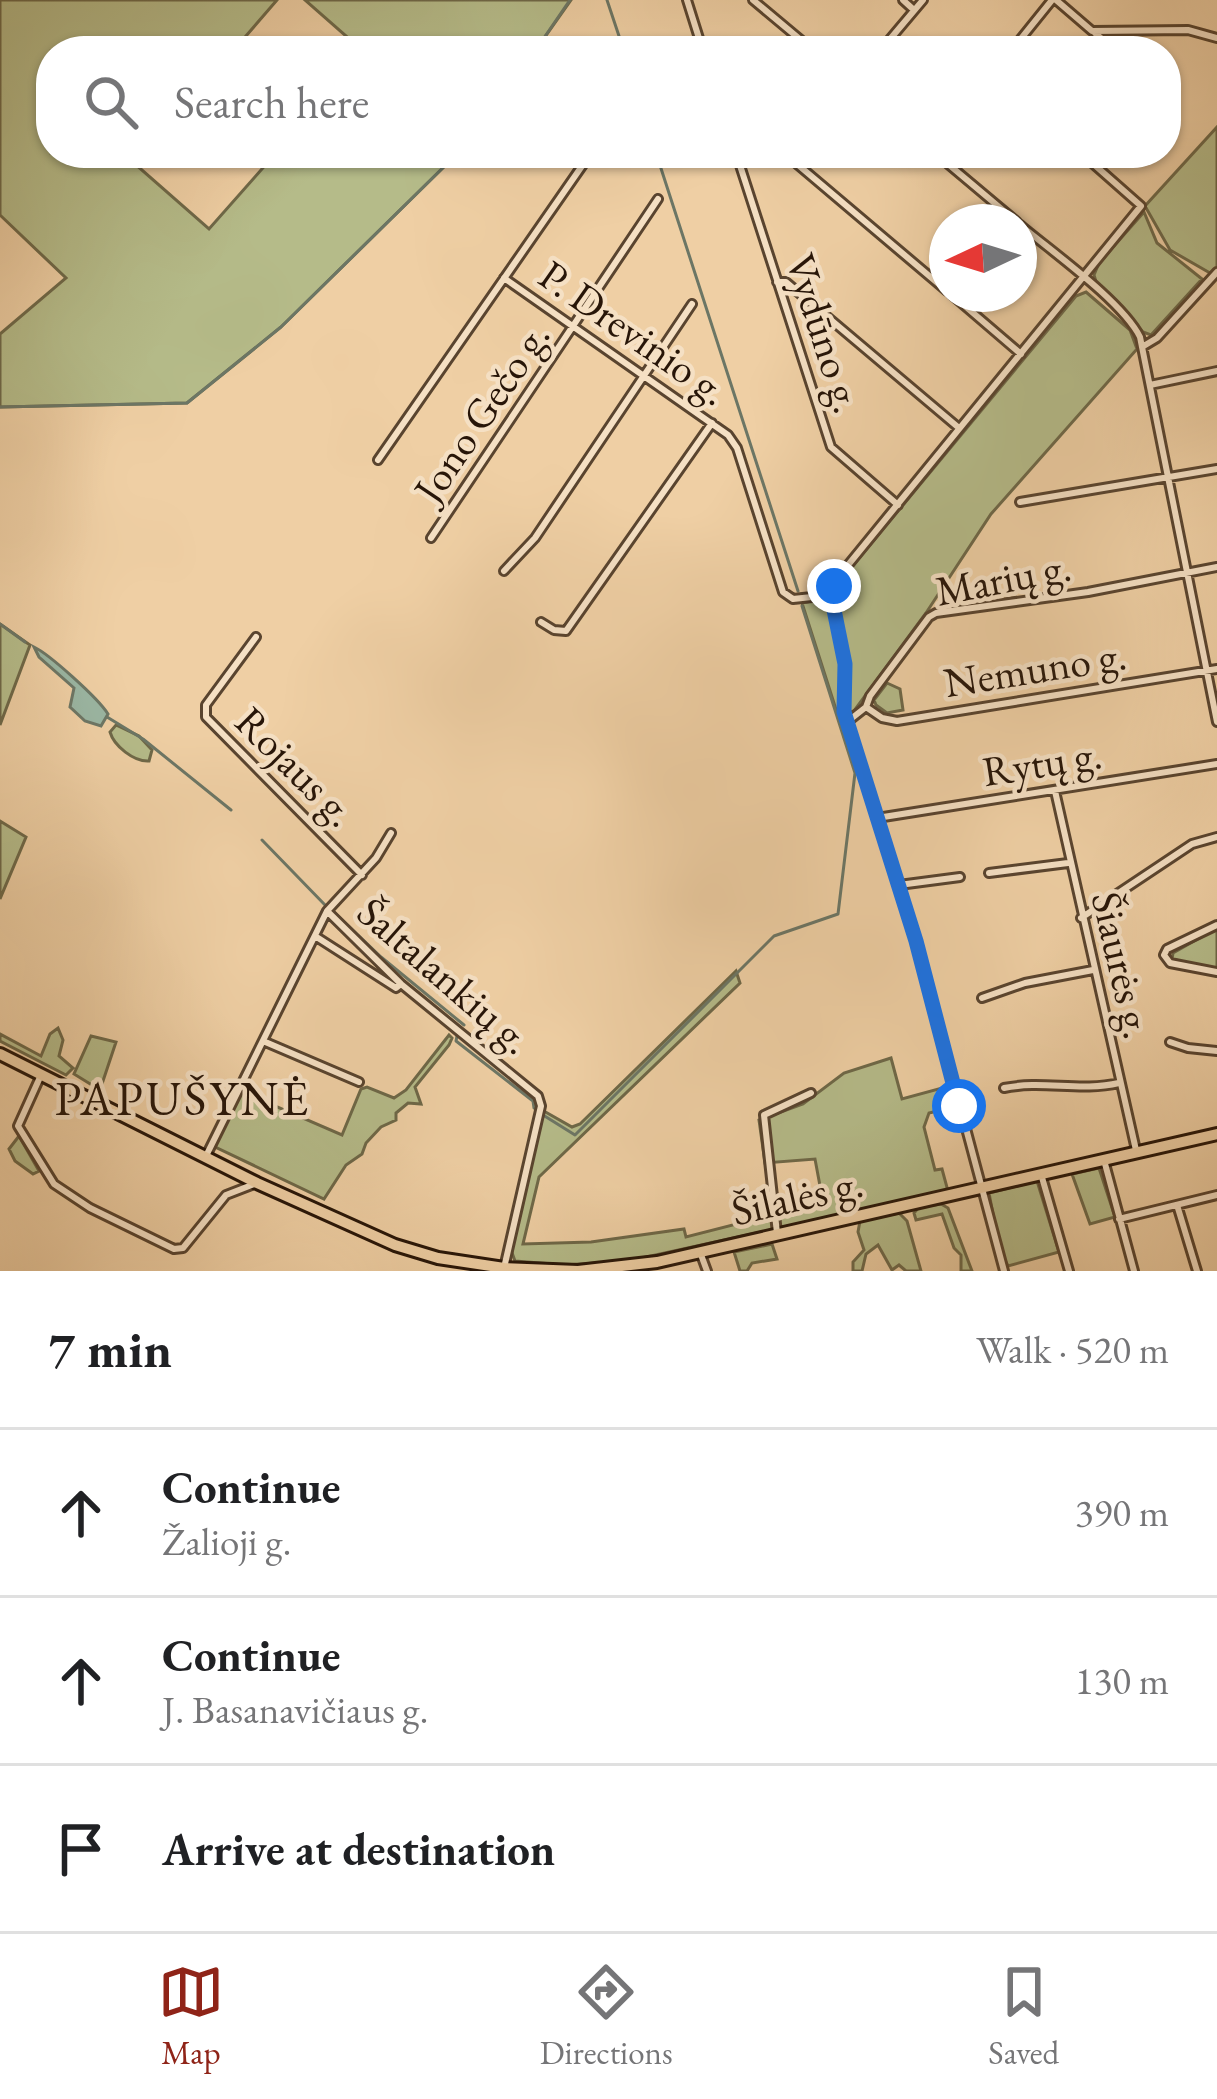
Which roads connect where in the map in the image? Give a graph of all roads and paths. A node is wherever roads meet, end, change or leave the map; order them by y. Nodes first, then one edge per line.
1 (687, 0) edge
2 (753, 0) edge
3 (903, 0) edge
4 (923, 0) edge
5 (1054, 0) edge
6 (914, 10) junction
7 (1092, 31) junction
8 (699, 36) edge
9 (796, 36) edge
10 (892, 36) edge
11 (1024, 36) edge
12 (1098, 36) edge
13 (1217, 38) edge
14 (581, 168) edge
15 (741, 168) edge
16 (802, 168) edge
17 (953, 168) edge
18 (1099, 168) edge
19 (658, 199) dead end
20 (995, 204) edge
21 (1037, 239) edge
22 (1217, 272) edge
23 (929, 275) edge
24 (504, 278) junction
25 (1083, 278) junction
26 (777, 283) junction
27 (692, 304) dead end
28 (973, 312) edge
29 (575, 327) junction
30 (1142, 346) junction
31 (1022, 354) junction
32 (1217, 371) edge
33 (646, 378) junction
34 (1150, 385) junction
35 (712, 423) junction
36 (960, 429) junction
37 (378, 460) dead end
38 (1217, 469) edge
39 (1169, 479) junction
40 (1019, 502) dead end
41 (898, 505) junction
42 (431, 538) dead end
43 (1217, 567) edge
44 (503, 571) dead end
45 (1187, 573) junction
46 (831, 595) junction
47 (541, 622) dead end
48 (256, 638) dead end
49 (1217, 669) edge
50 (1206, 671) junction
51 (866, 707) junction
52 (847, 722) junction
53 (1217, 722) edge
54 (1217, 764) edge
55 (1054, 791) junction
56 (877, 818) junction
57 (391, 833) dead end
58 (1217, 836) edge
59 (1068, 862) junction
60 (989, 873) dead end
61 (362, 875) junction
62 (960, 877) dead end
63 (899, 885) junction
64 (327, 911) junction
65 (1081, 918) junction
66 (1217, 925) edge
67 (315, 936) junction
68 (1093, 970) junction
69 (1217, 972) edge
70 (401, 984) junction
71 (982, 998) dead end
72 (263, 1040) junction
73 (1171, 1042) dead end
74 (1217, 1051) edge
75 (0, 1054) edge
76 (41, 1075) junction
77 (359, 1082) dead end
78 (1119, 1083) junction
79 (1004, 1088) dead end
80 (811, 1093) dead end
81 (1217, 1134) edge
82 (1136, 1153) junction
83 (205, 1157) junction
84 (1104, 1160) junction
85 (1041, 1174) junction
86 (257, 1183) junction
87 (982, 1187) junction
88 (1217, 1195) edge
89 (1177, 1205) junction
90 (1119, 1219) junction
91 (778, 1234) junction
92 (700, 1252) junction
93 (503, 1269) edge
94 (707, 1271) edge
95 (1004, 1271) edge
96 (1069, 1271) edge
97 (1134, 1271) edge
98 (1197, 1271) edge

1 - 8 street
2 - 9 street
3 - 6 street
4 - 6 street
5 - 7 street
5 - 11 street
6 - 10 street
7 - 12 street
7 - 13 street
14 - 24 street
15 - 26 street, Vydūno g.
16 - 23 street
17 - 20 street
18 - 25 street
19 - 29 street, Jono Gečo g.
21 - 25 street
22 - 30 street
24 - 29 street, P. Drevinio g.
24 - 37 street
25 - 30 street
25 - 31 street
26 - 36 street
26 - 41 street, Vydūno g.
27 - 33 street
28 - 31 street
29 - 33 street, P. Drevinio g.
29 - 42 street, Jono Gečo g.
30 - 34 street
31 - 36 street
32 - 34 street
33 - 35 street, P. Drevinio g.
33 - 44 street
34 - 39 street
35 - 46 street, P. Drevinio g.
35 - 47 street
36 - 41 street
38 - 39 street
39 - 40 street
39 - 45 street
41 - 46 street
43 - 45 street, Marių g.
45 - 50 street
45 - 51 street, Marių g.
46 - 52 street
48 - 61 street, Rojaus g.
49 - 50 street, Nemuno g.
50 - 51 street, Nemuno g.
50 - 53 street
51 - 52 street, Marių g.
52 - 56 street
54 - 55 street, Rytų g.
55 - 56 street, Rytų g.
55 - 59 street, Šiaurės g.
56 - 63 street
57 - 61 street, Šaltalankių g.
58 - 65 street
59 - 60 street
59 - 65 street, Šiaurės g.
61 - 64 street, Šaltalankių g.
62 - 63 street
63 - 87 street
64 - 67 street
64 - 70 street, Šaltalankių g.
65 - 68 street, Šiaurės g.
66 - 69 street
67 - 70 street
67 - 72 street
68 - 71 street
68 - 78 street, Šiaurės g.
70 - 93 street, Šaltalankių g.
72 - 77 street
72 - 83 street
73 - 74 street
75 - 76 main road, Šilalės g.
76 - 83 main road, Šilalės g.
76 - 86 street
78 - 79 street
78 - 82 street, Šiaurės g.
80 - 91 street
81 - 82 main road, Šilalės g.
82 - 84 main road, Šilalės g.
83 - 86 main road, Šilalės g.
84 - 85 main road, Šilalės g.
84 - 90 street
85 - 87 main road, Šilalės g.
85 - 96 street
86 - 93 main road, Šilalės g.
87 - 91 main road, Šilalės g.
87 - 95 street
88 - 89 street
89 - 90 street
89 - 98 street
90 - 97 street
91 - 92 main road, Šilalės g.
92 - 93 main road, Šilalės g.
92 - 94 street

